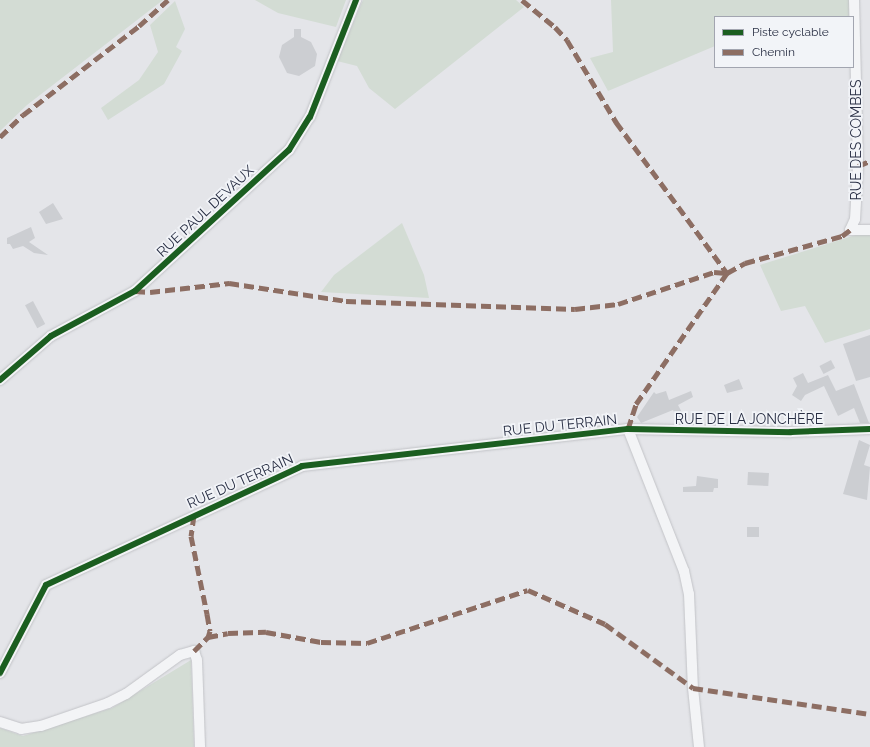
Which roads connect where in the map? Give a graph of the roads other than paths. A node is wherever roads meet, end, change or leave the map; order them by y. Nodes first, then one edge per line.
1 (356, 0) edge
2 (854, 0) edge
3 (870, 230) edge
4 (0, 380) edge
5 (628, 429) junction
6 (870, 429) edge
7 (0, 673) edge
8 (0, 722) edge
9 (200, 747) edge
10 (699, 747) edge

1 - 4 street, RUE PAUL DEVAUX
2 - 3 street, RUE DES COMBES
5 - 6 street, RUE DE LA JONCHÈRE
5 - 7 street, RUE DU TERRAIN
5 - 10 street
8 - 9 street

